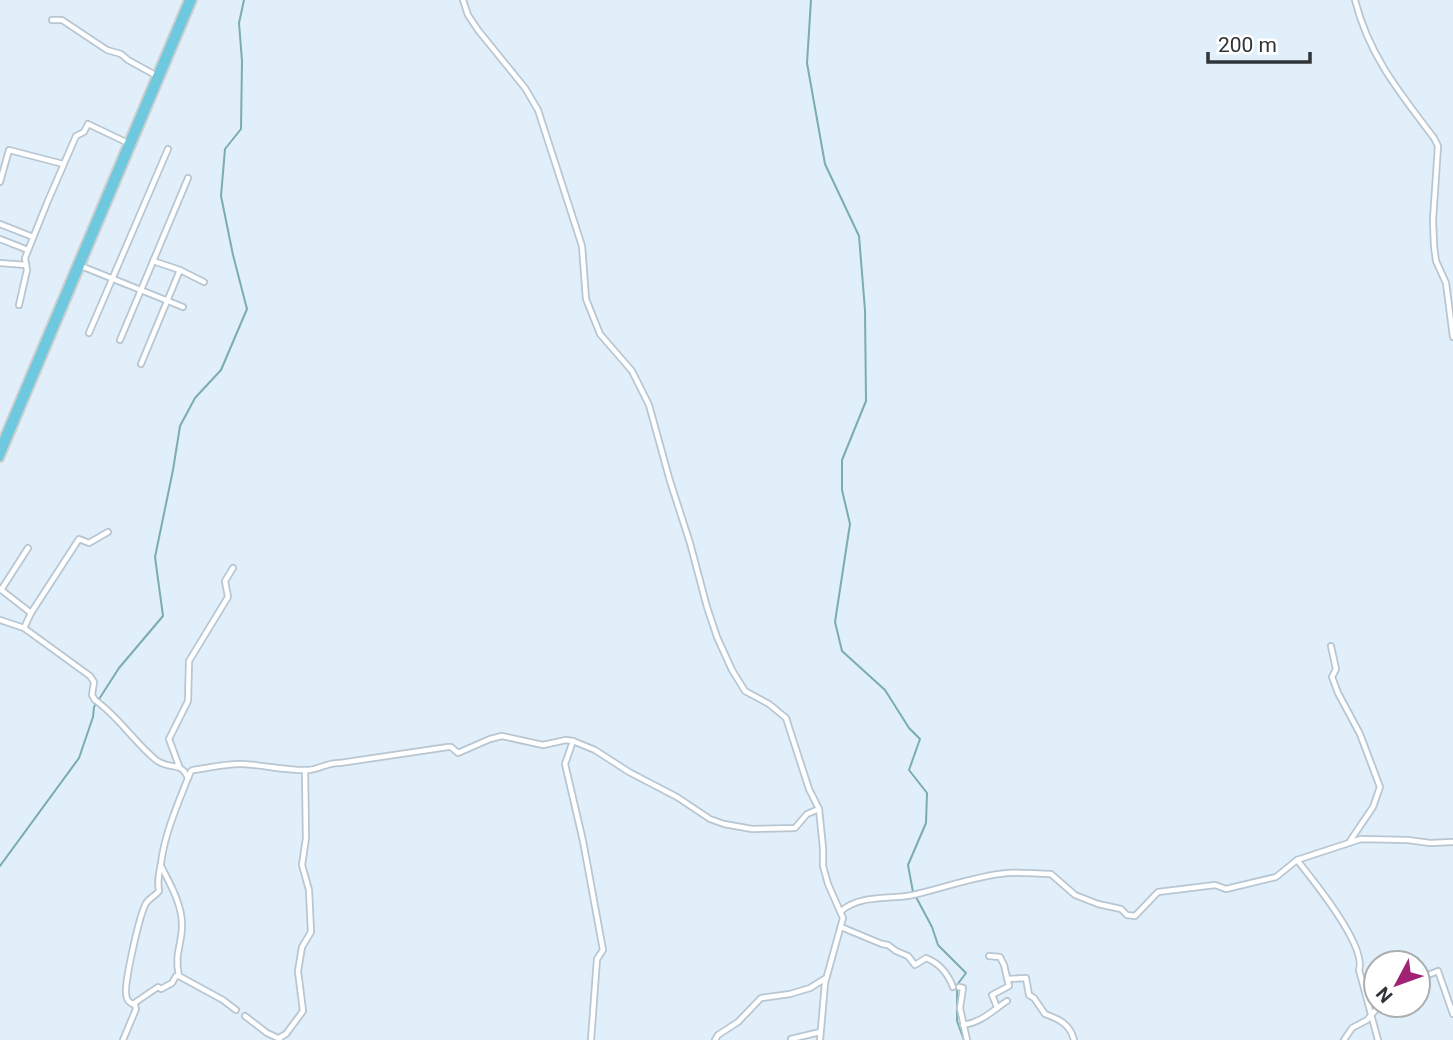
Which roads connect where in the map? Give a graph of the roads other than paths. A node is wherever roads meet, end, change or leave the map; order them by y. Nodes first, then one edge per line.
1 (188, 0) edge
2 (193, 0) edge
3 (463, 0) edge
4 (1356, 0) edge
5 (52, 20) dead end
6 (158, 76) junction
7 (128, 143) junction
8 (168, 149) dead end
9 (63, 164) junction
10 (188, 178) dead end
11 (0, 182) edge
12 (0, 224) edge
13 (33, 237) junction
14 (0, 239) edge
15 (28, 250) junction
16 (153, 261) junction
17 (0, 263) edge
18 (26, 265) junction
19 (81, 266) junction
20 (180, 270) junction
21 (112, 279) junction
22 (204, 282) dead end
23 (141, 290) junction
24 (167, 301) junction
25 (19, 305) dead end
26 (183, 307) dead end
27 (89, 334) dead end
28 (1453, 337) edge
29 (120, 340) dead end
30 (141, 364) dead end
31 (0, 446) edge
32 (0, 458) edge
33 (108, 532) dead end
34 (28, 548) dead end
35 (233, 568) dead end
36 (0, 589) edge
37 (31, 613) junction
38 (0, 620) edge
39 (24, 628) junction
40 (1331, 646) dead end
41 (573, 741) junction
42 (179, 766) junction
43 (304, 770) junction
44 (188, 778) junction
45 (819, 810) junction
46 (1349, 841) junction
47 (1453, 842) edge
48 (1297, 860) junction
49 (160, 865) junction
50 (841, 911) junction
51 (841, 927) junction
52 (989, 956) dead end
53 (1432, 973) edge
54 (179, 976) junction
55 (827, 978) junction
56 (1007, 979) junction
57 (1362, 982) edge
58 (1007, 1001) dead end
59 (133, 1004) junction
60 (998, 1007) junction
61 (236, 1010) dead end
62 (1453, 1014) edge
63 (245, 1016) dead end
64 (1368, 1019) edge
65 (1371, 1019) edge
66 (963, 1025) junction
67 (820, 1032) junction
68 (280, 1039) edge
69 (791, 1039) edge
70 (122, 1040) edge
71 (591, 1040) edge
72 (715, 1040) edge
73 (820, 1040) edge
74 (967, 1040) edge
75 (1074, 1040) edge
76 (1344, 1040) edge
77 (1378, 1040) edge

1 - 6 main road
2 - 6 main road
3 - 45 street
4 - 28 street
5 - 6 street
6 - 7 main road
6 - 19 main road
7 - 9 street
7 - 31 main road
8 - 21 street
9 - 11 street
9 - 13 street
10 - 16 street
12 - 13 street
13 - 15 street
14 - 15 street
15 - 18 street
16 - 20 street
16 - 23 street
17 - 18 street
18 - 25 street
19 - 21 street
19 - 32 main road
20 - 22 street
20 - 24 street
21 - 23 street
21 - 27 street
23 - 24 street
23 - 29 street
24 - 26 street
24 - 30 street
33 - 37 street
34 - 36 street
35 - 42 street
36 - 37 street
37 - 39 street
38 - 39 street
39 - 42 street
40 - 46 street
41 - 43 street
41 - 45 street
41 - 71 street
42 - 44 street
43 - 44 street
43 - 68 street
44 - 49 street
45 - 50 street
46 - 47 street
46 - 48 street
48 - 50 street
48 - 57 street
49 - 54 street
49 - 59 street
50 - 51 street
51 - 55 street
51 - 66 street
52 - 56 street
53 - 62 street
54 - 59 street
54 - 61 street
55 - 67 street
55 - 72 street
56 - 60 street
56 - 75 street
58 - 60 street
59 - 70 street
60 - 66 street
63 - 68 street
64 - 76 street
65 - 77 street
66 - 74 street
67 - 69 street
67 - 73 street

